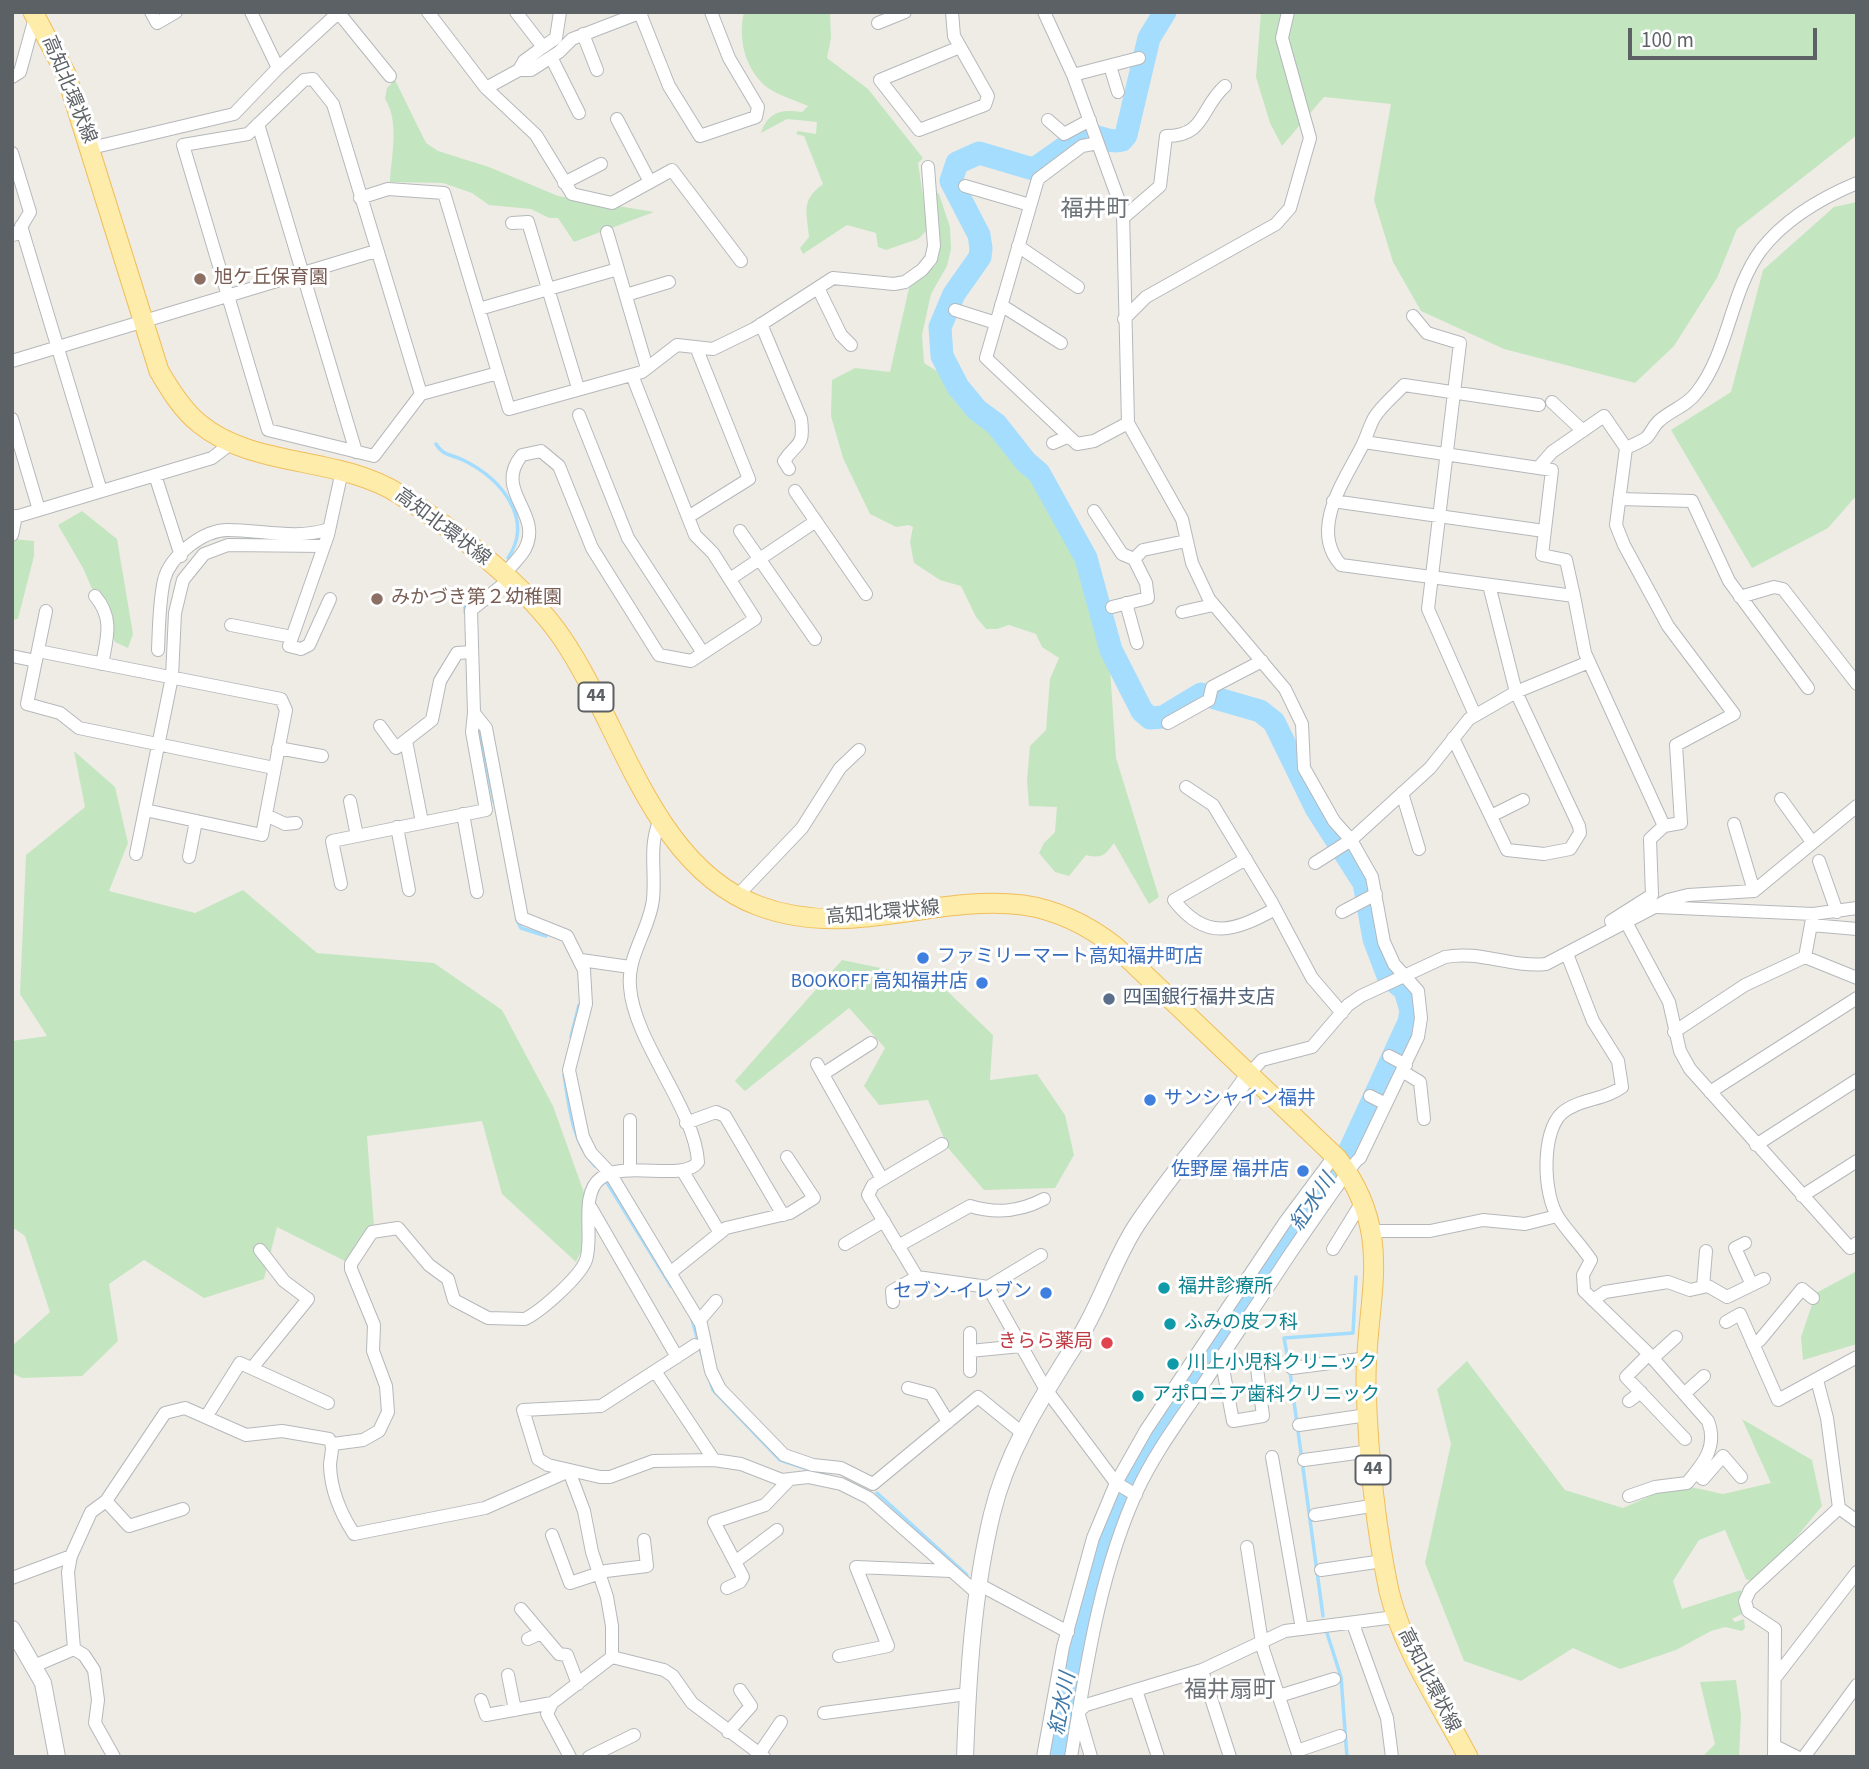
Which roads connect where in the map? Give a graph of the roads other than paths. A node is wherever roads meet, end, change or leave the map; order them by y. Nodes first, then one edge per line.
1 (151, 12) edge
2 (176, 12) edge
3 (251, 12) edge
4 (338, 12) edge
5 (428, 12) edge
6 (516, 12) edge
7 (560, 12) edge
8 (711, 12) edge
9 (905, 12) edge
10 (952, 12) edge
11 (1288, 12) edge
12 (641, 13) edge
13 (1046, 13) edge
14 (35, 14) edge
15 (877, 23) dead end
16 (583, 34) junction
17 (960, 47) junction
18 (547, 52) junction
19 (1139, 58) dead end
20 (1110, 66) junction
21 (278, 68) junction
22 (597, 70) dead end
23 (1073, 75) junction
24 (390, 76) dead end
25 (12, 77) edge
26 (1225, 86) dead end
27 (486, 88) junction
28 (1118, 92) dead end
29 (579, 113) dead end
30 (617, 119) dead end
31 (1048, 120) dead end
32 (258, 124) junction
33 (1094, 133) junction
34 (91, 148) junction
35 (12, 154) edge
36 (601, 164) dead end
37 (928, 167) dead end
38 (650, 182) junction
39 (564, 183) junction
40 (1857, 183) edge
41 (965, 187) dead end
42 (360, 198) junction
43 (1030, 205) junction
44 (1123, 218) junction
45 (512, 223) dead end
46 (17, 231) edge
47 (607, 232) dead end
48 (1018, 246) junction
49 (376, 251) junction
50 (741, 261) dead end
51 (618, 269) junction
52 (303, 273) junction
53 (669, 282) dead end
54 (1078, 287) dead end
55 (818, 288) junction
56 (548, 289) junction
57 (228, 295) junction
58 (626, 295) junction
59 (1001, 304) junction
60 (479, 309) junction
61 (955, 310) dead end
62 (1413, 316) dead end
63 (1124, 319) junction
64 (143, 321) junction
65 (996, 323) junction
66 (761, 324) junction
67 (1061, 343) dead end
68 (851, 345) dead end
69 (58, 347) junction
70 (696, 347) junction
71 (12, 361) edge
72 (648, 368) junction
73 (498, 373) junction
74 (632, 375) junction
75 (578, 388) junction
76 (1454, 393) junction
77 (421, 394) junction
78 (579, 415) dead end
79 (12, 419) edge
80 (1128, 423) junction
81 (1583, 431) junction
82 (1067, 437) junction
83 (233, 442) junction
84 (1364, 442) junction
85 (1054, 443) dead end
86 (1626, 448) junction
87 (356, 452) junction
88 (1447, 455) junction
89 (1538, 468) junction
90 (789, 469) dead end
91 (342, 471) junction
92 (155, 475) junction
93 (101, 491) junction
94 (795, 491) dead end
95 (1619, 499) junction
96 (1333, 501) junction
97 (39, 510) junction
98 (1094, 511) dead end
99 (1440, 515) junction
100 (14, 517) edge
101 (688, 517) junction
102 (816, 521) junction
103 (329, 529) junction
104 (740, 531) dead end
105 (1544, 531) junction
106 (12, 535) edge
107 (1186, 541) junction
108 (324, 546) junction
109 (181, 556) junction
110 (760, 559) junction
111 (1134, 559) junction
112 (1432, 577) junction
113 (506, 578) junction
114 (730, 579) junction
115 (1489, 585) junction
116 (866, 594) dead end
117 (95, 596) dead end
118 (1574, 596) junction
119 (1740, 597) junction
120 (330, 599) dead end
121 (1126, 603) junction
122 (1213, 605) junction
123 (1112, 607) dead end
124 (46, 611) dead end
125 (1182, 612) dead end
126 (232, 625) dead end
127 (292, 637) junction
128 (816, 639) dead end
129 (1137, 643) dead end
130 (158, 650) dead end
131 (472, 652) junction
132 (703, 653) junction
133 (12, 656) edge
134 (37, 656) junction
135 (1262, 661) junction
136 (1589, 662) junction
137 (102, 664) junction
138 (172, 677) junction
139 (1857, 684) edge
140 (1808, 688) dead end
141 (1516, 692) junction
142 (474, 713) junction
143 (1475, 715) junction
144 (1168, 723) dead end
145 (380, 726) dead end
146 (1454, 738) junction
147 (406, 741) junction
148 (158, 744) junction
149 (278, 748) junction
150 (859, 750) dead end
151 (323, 756) dead end
152 (275, 768) junction
153 (1186, 788) dead end
154 (1402, 793) junction
155 (1781, 799) dead end
156 (1523, 800) dead end
157 (351, 801) dead end
158 (1857, 806) edge
159 (145, 810) junction
160 (463, 814) junction
161 (265, 815) junction
162 (1491, 816) junction
163 (660, 819) junction
164 (196, 821) junction
165 (422, 822) junction
166 (296, 823) dead end
167 (1734, 824) dead end
168 (1664, 826) junction
169 (397, 827) junction
170 (357, 836) junction
171 (1351, 840) junction
172 (1812, 842) junction
173 (1419, 849) dead end
174 (136, 854) dead end
175 (189, 857) dead end
176 (1246, 859) junction
177 (1819, 861) dead end
178 (1315, 863) dead end
179 (341, 884) dead end
180 (410, 890) dead end
181 (1754, 891) junction
182 (477, 892) dead end
183 (1376, 894) junction
184 (738, 895) junction
185 (1654, 907) junction
186 (1857, 908) edge
187 (1275, 909) junction
188 (1342, 912) dead end
189 (1838, 912) junction
190 (1812, 920) junction
191 (1620, 925) junction
192 (1857, 929) edge
193 (1567, 954) junction
194 (1805, 957) junction
195 (581, 960) junction
196 (630, 967) junction
197 (1857, 978) edge
198 (1400, 980) junction
199 (1857, 998) edge
200 (1342, 1013) junction
201 (1674, 1032) junction
202 (871, 1043) dead end
203 (1389, 1056) dead end
204 (1403, 1066) junction
205 (1250, 1073) junction
206 (1857, 1080) edge
207 (1710, 1092) junction
208 (1370, 1096) dead end
209 (1385, 1103) junction
210 (1424, 1119) dead end
211 (630, 1120) dead end
212 (686, 1123) junction
213 (942, 1144) dead end
214 (1756, 1145) junction
215 (786, 1157) dead end
216 (1857, 1161) edge
217 (1342, 1163) junction
218 (630, 1169) junction
219 (682, 1170) junction
220 (610, 1173) junction
221 (882, 1179) junction
222 (1802, 1196) junction
223 (1044, 1199) dead end
224 (1362, 1202) junction
225 (590, 1208) junction
226 (783, 1215) junction
227 (1557, 1216) junction
228 (884, 1221) junction
229 (1373, 1231) junction
230 (720, 1233) junction
231 (1745, 1243) dead end
232 (1857, 1243) edge
233 (845, 1244) dead end
234 (898, 1246) junction
235 (1333, 1249) dead end
236 (260, 1250) dead end
237 (1706, 1251) dead end
238 (1041, 1255) dead end
239 (670, 1273) junction
240 (917, 1277) junction
241 (988, 1287) junction
242 (1703, 1287) junction
243 (1813, 1298) dead end
244 (1593, 1300) junction
245 (716, 1301) dead end
246 (893, 1302) dead end
247 (699, 1321) junction
248 (1726, 1322) dead end
249 (970, 1334) dead end
250 (1676, 1337) dead end
251 (695, 1345) dead end
252 (1752, 1345) junction
253 (1020, 1346) junction
254 (970, 1351) junction
255 (1651, 1356) junction
256 (677, 1357) junction
257 (1857, 1357) edge
258 (1221, 1358) junction
259 (1368, 1358) junction
260 (1256, 1360) dead end
261 (252, 1368) junction
262 (1292, 1368) dead end
263 (655, 1371) junction
264 (970, 1371) dead end
265 (1704, 1376) dead end
266 (1817, 1380) junction
267 (908, 1388) dead end
268 (1045, 1388) junction
269 (1641, 1392) junction
270 (1684, 1394) junction
271 (1629, 1401) dead end
272 (328, 1403) dead end
273 (1367, 1415) junction
274 (206, 1417) junction
275 (948, 1422) junction
276 (1299, 1425) dead end
277 (1021, 1432) junction
278 (1685, 1439) dead end
279 (333, 1444) junction
280 (1371, 1451) junction
281 (1272, 1457) dead end
282 (714, 1460) junction
283 (1304, 1460) dead end
284 (569, 1471) junction
285 (1696, 1473) junction
286 (1741, 1477) dead end
287 (789, 1480) junction
288 (1117, 1484) junction
289 (1134, 1494) junction
290 (1629, 1496) dead end
291 (106, 1501) junction
292 (1377, 1505) junction
293 (1839, 1508) junction
294 (183, 1509) dead end
295 (1315, 1515) dead end
296 (1857, 1521) edge
297 (777, 1530) dead end
298 (552, 1535) dead end
299 (644, 1540) dead end
300 (1247, 1547) dead end
301 (71, 1556) junction
302 (1383, 1561) junction
303 (735, 1562) junction
304 (1321, 1570) dead end
305 (951, 1571) junction
306 (1857, 1572) edge
307 (599, 1573) junction
308 (12, 1578) edge
309 (727, 1588) dead end
310 (979, 1589) junction
311 (521, 1609) dead end
312 (1395, 1617) junction
313 (1353, 1624) junction
314 (12, 1629) edge
315 (1302, 1629) junction
316 (1068, 1632) junction
317 (541, 1633) junction
318 (528, 1639) dead end
319 (1262, 1639) junction
320 (74, 1649) junction
321 (839, 1656) dead end
322 (612, 1657) junction
323 (34, 1666) junction
324 (1202, 1670) junction
325 (508, 1675) dead end
326 (1775, 1678) junction
327 (1334, 1679) dead end
328 (578, 1684) junction
329 (1857, 1685) edge
330 (740, 1690) dead end
331 (1136, 1690) junction
332 (967, 1694) junction
333 (1279, 1696) junction
334 (481, 1699) dead end
335 (1852, 1702) edge
336 (552, 1703) junction
337 (515, 1710) junction
338 (1078, 1712) junction
339 (824, 1713) dead end
340 (781, 1722) dead end
341 (728, 1732) junction
342 (634, 1735) dead end
343 (1340, 1736) dead end
344 (614, 1751) edge
345 (1774, 1752) edge
346 (1298, 1754) edge
347 (760, 1756) edge
348 (57, 1757) edge
349 (114, 1757) edge
350 (570, 1757) edge
351 (589, 1757) edge
352 (965, 1757) edge
353 (1043, 1757) edge
354 (1071, 1757) edge
355 (1091, 1757) edge
356 (1158, 1757) edge
357 (1230, 1757) edge
358 (1392, 1757) edge
359 (1468, 1757) edge
360 (1797, 1757) edge
361 (1804, 1757) edge

1 - 2 street
3 - 21 street
4 - 21 street
4 - 24 street
5 - 27 street
6 - 18 street
7 - 18 street
8 - 12 street
9 - 15 street
10 - 17 street
11 - 63 street
12 - 16 street
13 - 23 street
14 - 25 street
14 - 34 main road, 高知北環状線 / 44
16 - 18 street
16 - 22 street
17 - 17 street
18 - 27 street
18 - 29 street
19 - 20 street
20 - 23 street
20 - 28 street
21 - 34 street
23 - 33 street
26 - 44 street
27 - 39 street
30 - 38 street
31 - 33 street
32 - 42 street
32 - 52 street
32 - 57 street
33 - 43 street
33 - 44 street
34 - 64 main road, 高知北環状線 / 44
35 - 46 street
36 - 39 street
37 - 55 street
38 - 39 street
38 - 50 street
40 - 86 street
41 - 43 street
42 - 49 street
42 - 60 street
43 - 48 street
44 - 63 street
45 - 56 street
46 - 69 street
47 - 51 street
48 - 54 street
48 - 59 street
49 - 52 street
49 - 77 street
51 - 56 street
51 - 58 street
52 - 57 street
52 - 87 street
53 - 58 street
55 - 66 street
55 - 68 street
56 - 60 street
56 - 75 street
57 - 64 street
57 - 87 street
58 - 72 street
59 - 65 street
59 - 67 street
60 - 73 street
61 - 65 street
62 - 76 street
63 - 80 street
64 - 69 street
64 - 83 main road, 高知北環状線 / 44
65 - 82 street
66 - 70 street
66 - 90 street
69 - 71 street
69 - 93 street
70 - 72 street
70 - 101 street
72 - 74 street
73 - 75 street
73 - 77 street
74 - 75 street
74 - 101 street
76 - 81 street
76 - 84 street
76 - 88 street
77 - 87 street
78 - 132 street
79 - 97 street
80 - 82 street
80 - 107 street
81 - 86 street
81 - 89 street
82 - 85 street
83 - 91 main road, 高知北環状線 / 44
83 - 92 street
84 - 88 street
84 - 96 street
86 - 95 street
88 - 89 street
88 - 99 street
89 - 105 street
91 - 103 street
91 - 113 main road, 高知北環状線 / 44
92 - 93 street
92 - 109 street
93 - 97 street
94 - 102 street
95 - 119 street
95 - 168 street
96 - 99 street
96 - 112 street
97 - 100 street
98 - 111 street
99 - 105 street
99 - 112 street
100 - 106 street
101 - 114 street
102 - 110 street
102 - 116 street
103 - 108 street
103 - 109 street
104 - 110 street
105 - 118 street
107 - 111 street
107 - 122 street
108 - 127 street
108 - 138 street
109 - 130 street
110 - 114 street
110 - 128 street
111 - 121 street
112 - 115 street
112 - 143 street
113 - 131 street
113 - 132 street
113 - 163 main road, 高知北環状線 / 44
114 - 132 street
115 - 118 street
115 - 141 street
117 - 137 street
118 - 136 street
119 - 139 street
119 - 140 street
120 - 127 street
121 - 123 street
121 - 129 street
122 - 125 street
122 - 135 street
124 - 134 street
126 - 127 street
131 - 142 street
131 - 147 street
133 - 134 street
134 - 137 street
134 - 148 street
135 - 144 street
135 - 171 street
136 - 141 street
136 - 168 street
137 - 138 street
138 - 148 street
138 - 149 street
141 - 143 street
141 - 162 street
142 - 160 street
142 - 195 street
143 - 146 street
145 - 147 street
146 - 154 street
146 - 162 street
147 - 165 street
148 - 152 street
148 - 159 street
149 - 151 street
149 - 152 street
150 - 184 street
152 - 161 street
153 - 176 street
154 - 171 street
154 - 173 street
155 - 172 street
156 - 162 street
157 - 170 street
158 - 172 street
159 - 164 street
159 - 174 street
160 - 165 street
160 - 182 street
161 - 164 street
161 - 166 street
163 - 184 main road, 高知北環状線 / 44
163 - 196 street
164 - 175 street
165 - 169 street
167 - 181 street
168 - 191 street
169 - 170 street
169 - 180 street
170 - 179 street
171 - 178 street
171 - 183 street
172 - 181 street
176 - 187 street
176 - 187 street
177 - 189 street
181 - 185 street
183 - 188 street
183 - 198 street
184 - 205 main road, 高知北環状線 / 44
185 - 190 street
185 - 191 street
186 - 189 street
187 - 200 street
189 - 190 street
190 - 192 street
190 - 194 street
191 - 193 street
191 - 201 street
193 - 198 street
193 - 227 street
194 - 197 street
194 - 201 street
195 - 196 street
195 - 220 street
196 - 212 street
198 - 200 street
198 - 204 street
199 - 207 street
200 - 205 street
201 - 207 street
202 - 221 street
203 - 204 street
204 - 209 street
204 - 210 street
205 - 217 main road, 高知北環状線 / 44
205 - 268 street
206 - 214 street
207 - 214 street
208 - 209 street
209 - 217 street
211 - 218 street
212 - 219 street
212 - 226 street
213 - 221 street
214 - 222 street
215 - 226 street
216 - 222 street
217 - 224 main road, 高知北環状線 / 44
217 - 258 street
217 - 288 street
218 - 219 street
218 - 220 street
219 - 230 street
220 - 225 street
220 - 239 street
221 - 228 street
222 - 232 street
223 - 234 street
224 - 229 main road, 高知北環状線 / 44
224 - 235 street
225 - 256 street
225 - 279 street
226 - 230 street
227 - 229 street
227 - 244 street
228 - 233 street
228 - 234 street
229 - 259 main road, 高知北環状線 / 44
230 - 239 street
231 - 242 street
234 - 240 street
236 - 261 street
237 - 242 street
238 - 241 street
239 - 247 street
240 - 241 street
240 - 246 street
241 - 253 street
242 - 244 street
243 - 252 street
244 - 255 street
245 - 247 street
247 - 275 street
248 - 252 street
249 - 254 street
250 - 255 street
251 - 256 street
252 - 266 street
253 - 254 street
253 - 268 street
254 - 264 street
255 - 269 street
255 - 270 street
256 - 263 street
257 - 266 street
258 - 260 street
258 - 289 street
259 - 262 street
259 - 273 main road, 高知北環状線 / 44
261 - 272 street
261 - 274 street
263 - 282 street
263 - 284 street
265 - 270 street
266 - 293 street
267 - 275 street
268 - 277 street
268 - 288 street
269 - 271 street
269 - 278 street
270 - 285 street
273 - 276 street
273 - 280 main road, 高知北環状線 / 44
274 - 279 street
274 - 291 street
275 - 277 street
277 - 310 street
279 - 284 street
280 - 283 street
280 - 292 main road, 高知北環状線 / 44
281 - 315 street
282 - 284 street
282 - 287 street
284 - 307 street
285 - 286 street
285 - 290 street
287 - 303 street
287 - 305 street
288 - 289 street
288 - 316 street
289 - 338 street
291 - 294 street
291 - 301 street
292 - 295 street
292 - 302 main road, 高知北環状線 / 44
293 - 296 street
293 - 326 street
297 - 303 street
298 - 307 street
299 - 307 street
300 - 319 street
301 - 308 street
301 - 320 street
302 - 304 street
302 - 312 main road, 高知北環状線 / 44
303 - 309 street
305 - 310 street
305 - 321 street
306 - 326 street
307 - 322 street
310 - 316 street
310 - 332 street
311 - 317 street
312 - 313 street
312 - 359 main road, 高知北環状線 / 44
313 - 315 street
313 - 358 street
314 - 323 street
315 - 319 street
316 - 353 street
317 - 318 street
317 - 328 street
319 - 324 street
319 - 333 street
320 - 323 street
320 - 349 street
322 - 328 street
322 - 341 street
323 - 348 street
324 - 331 street
324 - 357 street
325 - 337 street
326 - 345 street
327 - 333 street
328 - 336 street
329 - 335 street
330 - 341 street
331 - 338 street
331 - 356 street
332 - 339 street
332 - 352 street
333 - 346 street
334 - 337 street
335 - 361 street
336 - 337 street
336 - 350 street
338 - 354 street
338 - 355 street
340 - 347 street
341 - 347 street
342 - 344 street
343 - 346 street
344 - 351 street
345 - 360 street

